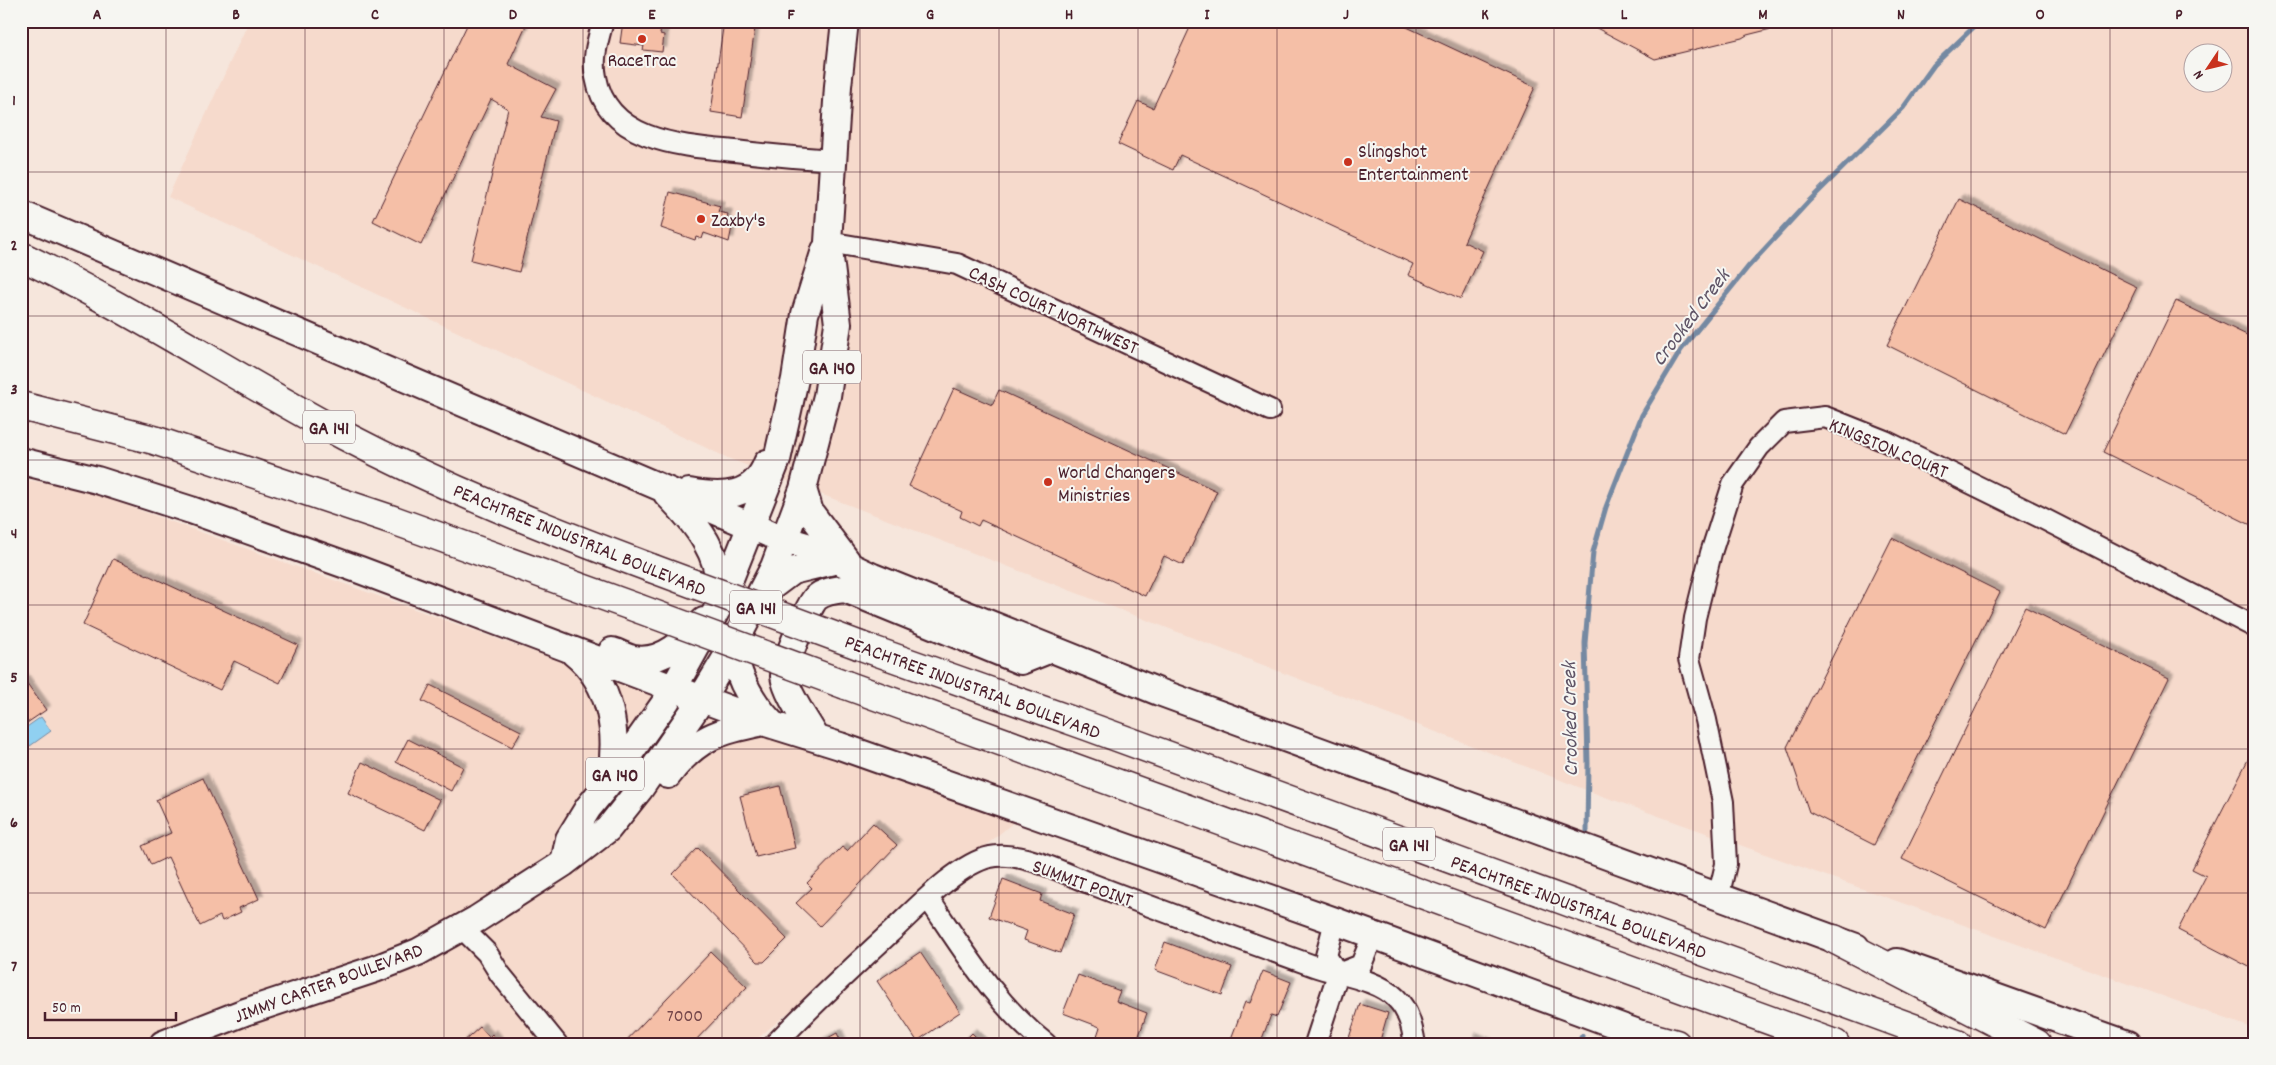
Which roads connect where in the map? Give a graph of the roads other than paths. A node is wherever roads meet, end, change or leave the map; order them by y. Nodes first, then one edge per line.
1 (603, 21) edge
2 (845, 21) edge
3 (833, 160) junction
4 (21, 214) edge
5 (828, 242) junction
6 (21, 256) edge
7 (805, 314) junction
8 (21, 406) edge
9 (1270, 410) dead end
10 (21, 461) edge
11 (659, 486) junction
12 (804, 489) junction
13 (752, 526) junction
14 (786, 532) junction
15 (846, 564) junction
16 (360, 570) junction
17 (760, 596) junction
18 (725, 611) junction
19 (2253, 626) dead end
20 (1051, 649) junction
21 (572, 651) junction
22 (689, 694) junction
23 (768, 724) junction
24 (816, 738) junction
25 (610, 781) junction
26 (564, 863) junction
27 (928, 898) junction
28 (1718, 898) junction
29 (1335, 921) junction
30 (462, 928) junction
31 (1373, 935) junction
32 (1834, 939) junction
33 (1338, 974) junction
34 (1655, 1039) edge
35 (163, 1044) edge
36 (557, 1044) edge
37 (775, 1044) edge
38 (1046, 1044) edge
39 (1315, 1044) edge
40 (1416, 1044) edge
41 (1676, 1044) edge
42 (1835, 1044) edge
43 (1957, 1044) edge
44 (2037, 1044) edge
45 (2127, 1044) edge

1 - 3 street
2 - 3 main road, GA 140
3 - 5 main road, GA 140
4 - 11 main road
5 - 7 main road, GA 140
5 - 9 street, CASH COURT NORTHWEST
5 - 12 main road, GA 140
6 - 43 highway, PEACHTREE INDUSTRIAL BOULEVARD / GA 141, bridge
7 - 11 main road
7 - 13 main road, GA 140
8 - 42 highway, PEACHTREE INDUSTRIAL BOULEVARD / GA 141, bridge
10 - 16 main road
11 - 13 main road
11 - 18 main road
12 - 14 main road, GA 140
12 - 15 main road
13 - 14 main road
13 - 18 main road, GA 140
14 - 15 main road
14 - 17 main road, GA 140
14 - 18 main road
15 - 17 main road
15 - 20 main road
16 - 18 main road
16 - 21 main road
17 - 18 main road
18 - 22 main road, GA 140
18 - 22 main road
18 - 23 main road
19 - 28 street, KINGSTON COURT
20 - 24 main road
20 - 28 main road
21 - 22 main road
21 - 25 main road
22 - 23 main road
22 - 25 main road, GA 140
22 - 26 main road, JIMMY CARTER BOULEVARD / GA 140
23 - 24 main road
23 - 26 main road
24 - 29 main road
25 - 26 main road, GA 140
26 - 30 main road, JIMMY CARTER BOULEVARD / GA 140
27 - 33 street, SUMMIT POINT
27 - 37 street, SUMMIT POINT
27 - 38 street
28 - 32 main road
29 - 31 main road
29 - 33 street
30 - 35 main road, JIMMY CARTER BOULEVARD / GA 140
30 - 36 street
31 - 33 street
31 - 34 main road
32 - 44 highway
32 - 45 main road
33 - 39 street
33 - 40 street, SUMMIT POINT
34 - 41 highway

